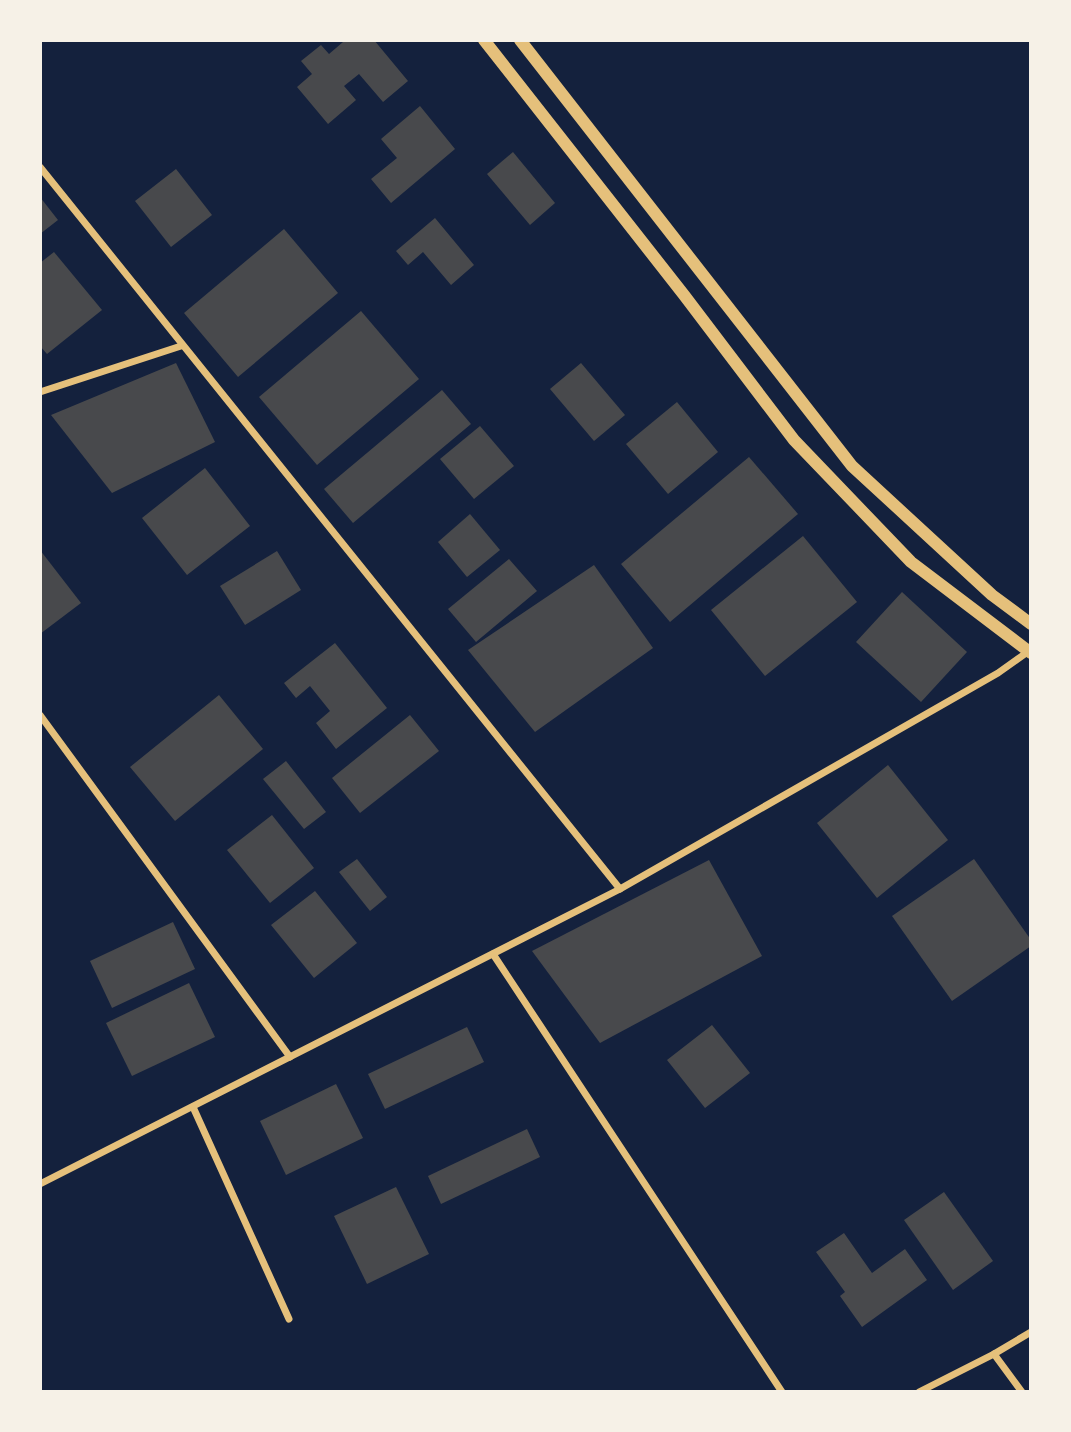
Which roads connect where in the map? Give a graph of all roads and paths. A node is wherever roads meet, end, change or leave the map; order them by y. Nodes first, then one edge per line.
1 (484, 40) edge
2 (520, 40) edge
3 (40, 167) edge
4 (181, 346) junction
5 (40, 392) edge
6 (1031, 624) edge
7 (1030, 652) edge
8 (40, 715) edge
9 (620, 889) junction
10 (493, 954) junction
11 (290, 1058) junction
12 (193, 1107) junction
13 (40, 1184) edge
14 (289, 1319) dead end
15 (1031, 1332) edge
16 (994, 1354) junction
17 (782, 1392) edge
18 (919, 1392) edge
19 (1022, 1392) edge

1 - 7 street
2 - 6 street
3 - 4 street
4 - 5 street
4 - 9 street
7 - 9 street
8 - 11 street
9 - 10 street
10 - 11 street
10 - 17 street
11 - 12 street
12 - 13 street
12 - 14 street
15 - 16 street
16 - 18 street
16 - 19 street

